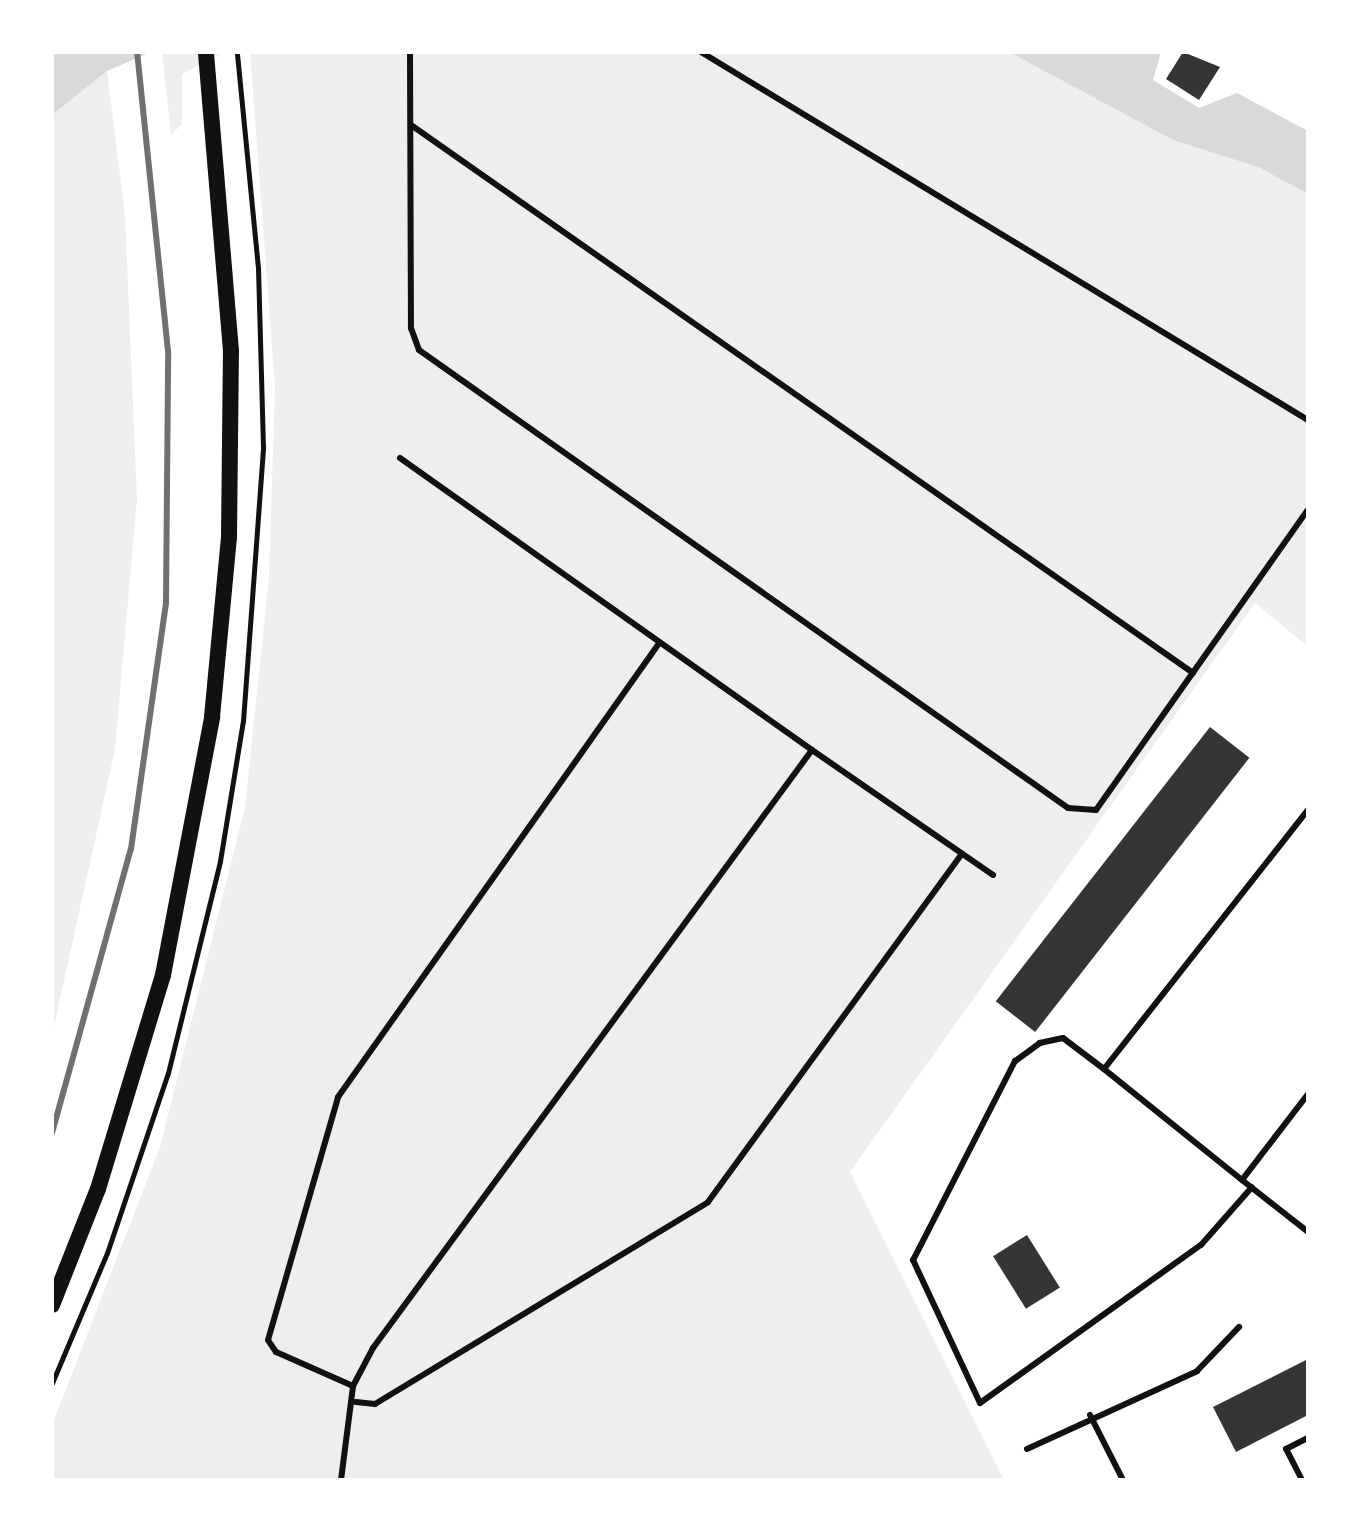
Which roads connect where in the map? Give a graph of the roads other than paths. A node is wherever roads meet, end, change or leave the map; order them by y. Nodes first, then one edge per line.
1 (410, 52) edge
2 (701, 52) edge
3 (206, 58) edge
4 (411, 125) junction
5 (1308, 420) edge
6 (400, 458) dead end
7 (1308, 510) edge
8 (660, 642) junction
9 (1193, 673) junction
10 (812, 750) junction
11 (1308, 810) edge
12 (962, 854) junction
13 (993, 875) dead end
14 (1104, 1069) junction
15 (1308, 1094) edge
16 (1242, 1180) junction
17 (1252, 1187) junction
18 (1308, 1232) edge
19 (52, 1305) edge
20 (1239, 1327) dead end
21 (353, 1386) junction
22 (356, 1402) junction
23 (1090, 1415) junction
24 (1308, 1438) edge
25 (1027, 1449) dead end
26 (341, 1480) edge
27 (1123, 1480) edge
28 (1302, 1480) edge

1 - 4 lane
2 - 5 lane
3 - 19 main road
4 - 9 lane
4 - 9 lane
6 - 8 lane
7 - 9 lane
8 - 10 lane
8 - 21 lane
10 - 12 lane
10 - 21 lane
11 - 14 lane
12 - 13 lane
12 - 22 lane
14 - 16 lane
14 - 17 lane
15 - 16 lane
16 - 17 lane
17 - 18 lane
20 - 23 lane
21 - 22 lane
22 - 26 lane
23 - 25 lane
23 - 27 lane
24 - 28 lane

